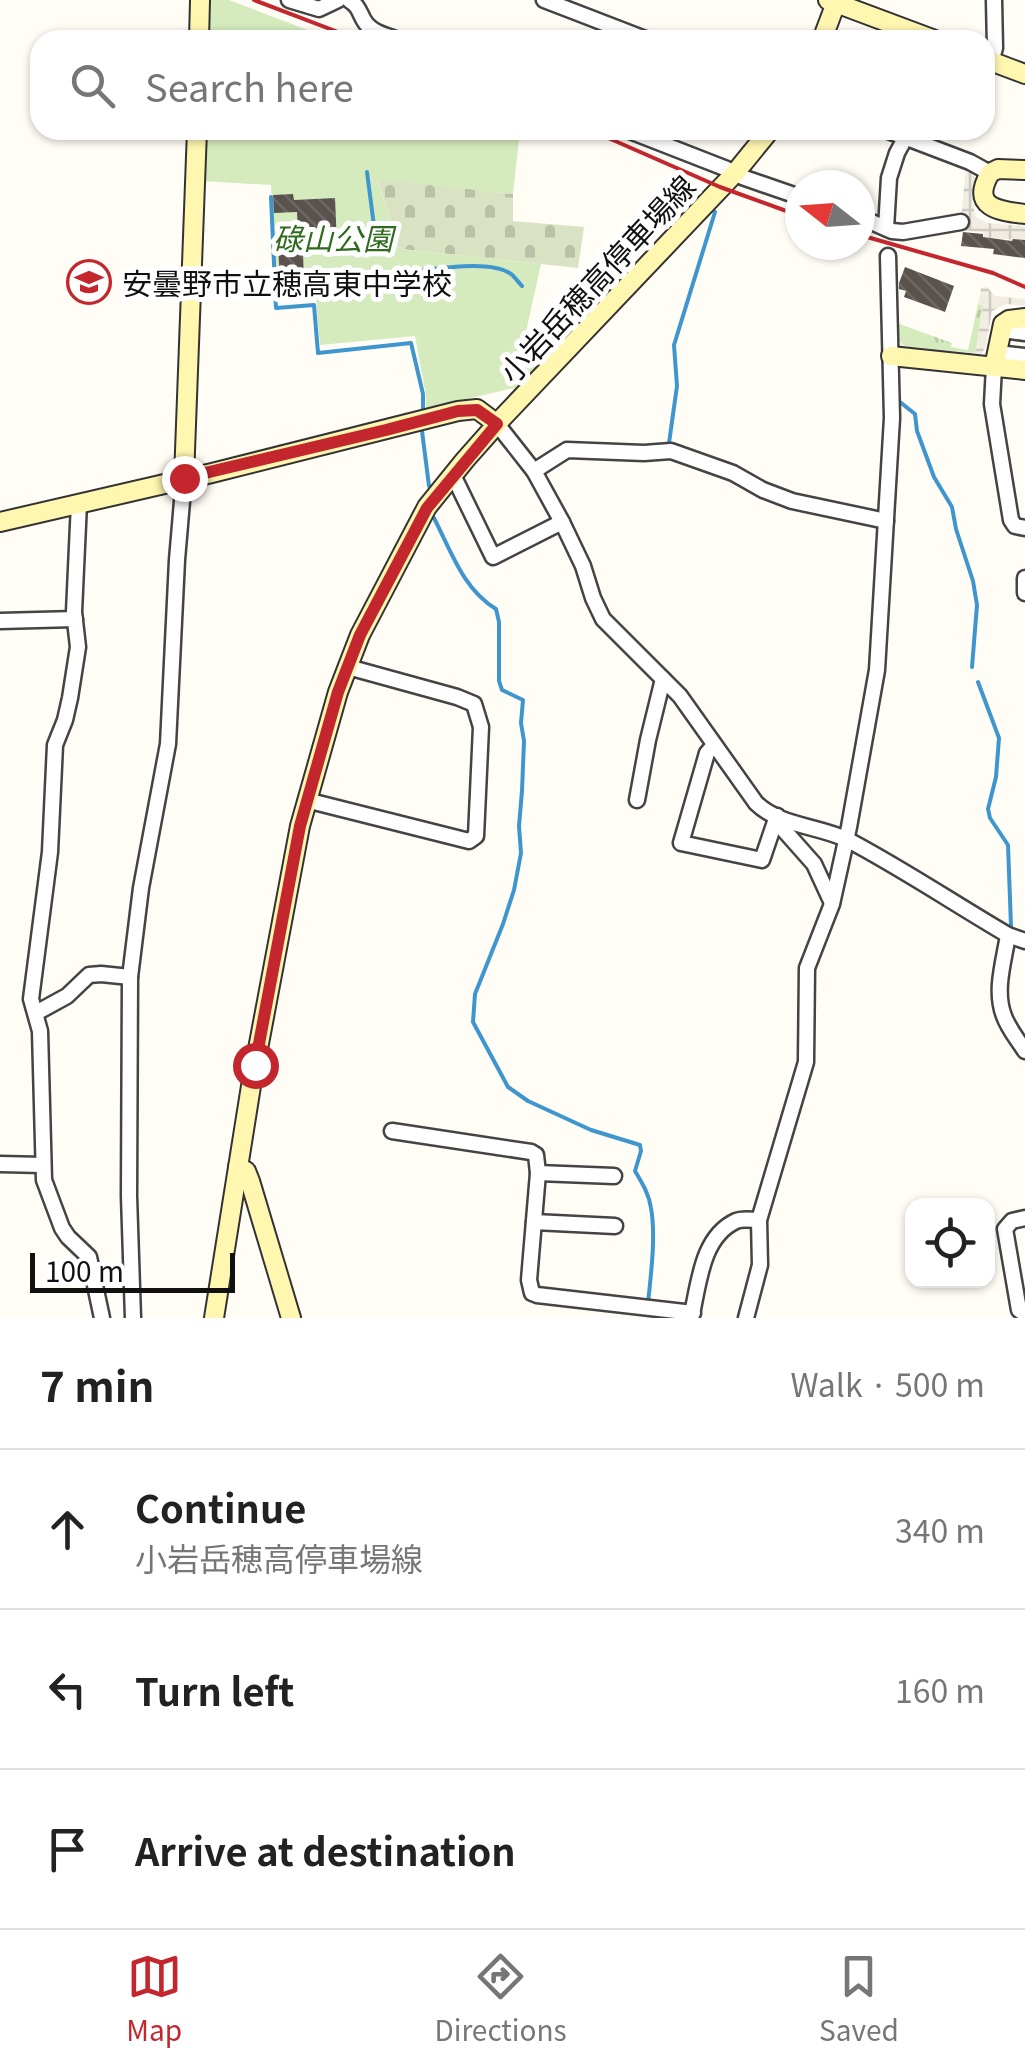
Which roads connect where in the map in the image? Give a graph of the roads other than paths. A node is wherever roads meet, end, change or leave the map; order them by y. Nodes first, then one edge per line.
1 (200, 0) edge
2 (289, 0) edge
3 (338, 0) edge
4 (349, 0) edge
5 (544, 0) edge
6 (994, 0) edge
7 (834, 1) edge
8 (199, 30) edge
9 (374, 30) edge
10 (622, 30) edge
11 (825, 30) edge
12 (909, 30) edge
13 (995, 50) edge
14 (995, 63) edge
15 (1025, 74) edge
16 (197, 140) edge
17 (653, 140) edge
18 (762, 140) edge
19 (905, 140) edge
20 (921, 140) edge
21 (727, 169) dead end
22 (1025, 170) edge
23 (990, 174) junction
24 (742, 177) dead end
25 (785, 192) edge
26 (1025, 214) edge
27 (961, 222) dead end
28 (875, 224) edge
29 (886, 228) junction
30 (888, 256) dead end
31 (1025, 321) edge
32 (1025, 333) edge
33 (891, 356) junction
34 (1025, 363) edge
35 (994, 367) junction
36 (497, 424) junction
37 (534, 472) junction
38 (453, 475) junction
39 (184, 478) junction
40 (79, 503) junction
41 (886, 521) junction
42 (0, 522) edge
43 (562, 522) junction
44 (1025, 528) edge
45 (1025, 578) edge
46 (1025, 593) edge
47 (76, 619) junction
48 (0, 621) edge
49 (348, 668) junction
50 (664, 678) junction
51 (714, 745) junction
52 (306, 800) junction
53 (637, 800) dead end
54 (777, 816) junction
55 (846, 839) junction
56 (832, 904) junction
57 (1008, 936) junction
58 (1025, 941) edge
59 (130, 978) junction
60 (36, 1012) junction
61 (1025, 1051) edge
62 (392, 1131) dead end
63 (0, 1164) edge
64 (42, 1165) junction
65 (238, 1167) junction
66 (538, 1173) junction
67 (614, 1176) dead end
68 (1025, 1218) edge
69 (759, 1220) junction
70 (534, 1222) junction
71 (615, 1226) dead end
72 (1025, 1314) edge
73 (692, 1315) edge
74 (102, 1318) edge
75 (134, 1318) edge
76 (214, 1318) edge
77 (291, 1318) edge
78 (746, 1318) edge

1 - 8 main road
2 - 3 street
4 - 9 street
5 - 10 street
6 - 13 street
7 - 11 main road
7 - 12 main road
14 - 15 main road
16 - 39 main road
17 - 21 street
18 - 36 main road, 小岩岳穂高停車場線
19 - 29 street
20 - 23 street
22 - 23 main road
23 - 26 main road
24 - 25 street
27 - 29 street
28 - 29 street
30 - 33 street
31 - 32 street
31 - 35 main road
33 - 35 main road
33 - 41 street
34 - 35 main road
35 - 44 street
36 - 37 street
36 - 38 main road, 小岩岳穂高停車場線
36 - 39 main road
37 - 41 street
37 - 43 street
38 - 43 street
38 - 49 main road, 小岩岳穂高停車場線
39 - 40 main road
39 - 59 street
40 - 42 main road
40 - 47 street
41 - 55 street
43 - 50 street
45 - 46 street
47 - 48 street
47 - 60 street
49 - 52 main road, 小岩岳穂高停車場線
49 - 52 street
50 - 51 street
50 - 53 street
51 - 54 street
51 - 54 street
52 - 65 main road, 小岩岳穂高停車場線
54 - 55 street
54 - 56 street
55 - 56 street
55 - 57 street
56 - 69 street
57 - 58 street
57 - 61 street
59 - 60 street
59 - 75 street
60 - 64 street
62 - 66 street
63 - 64 street
64 - 74 street
65 - 76 main road, 小岩岳穂高停車場線
65 - 77 main road
66 - 67 street
66 - 70 street
68 - 72 street
69 - 73 street
69 - 78 street
70 - 71 street
70 - 73 street

